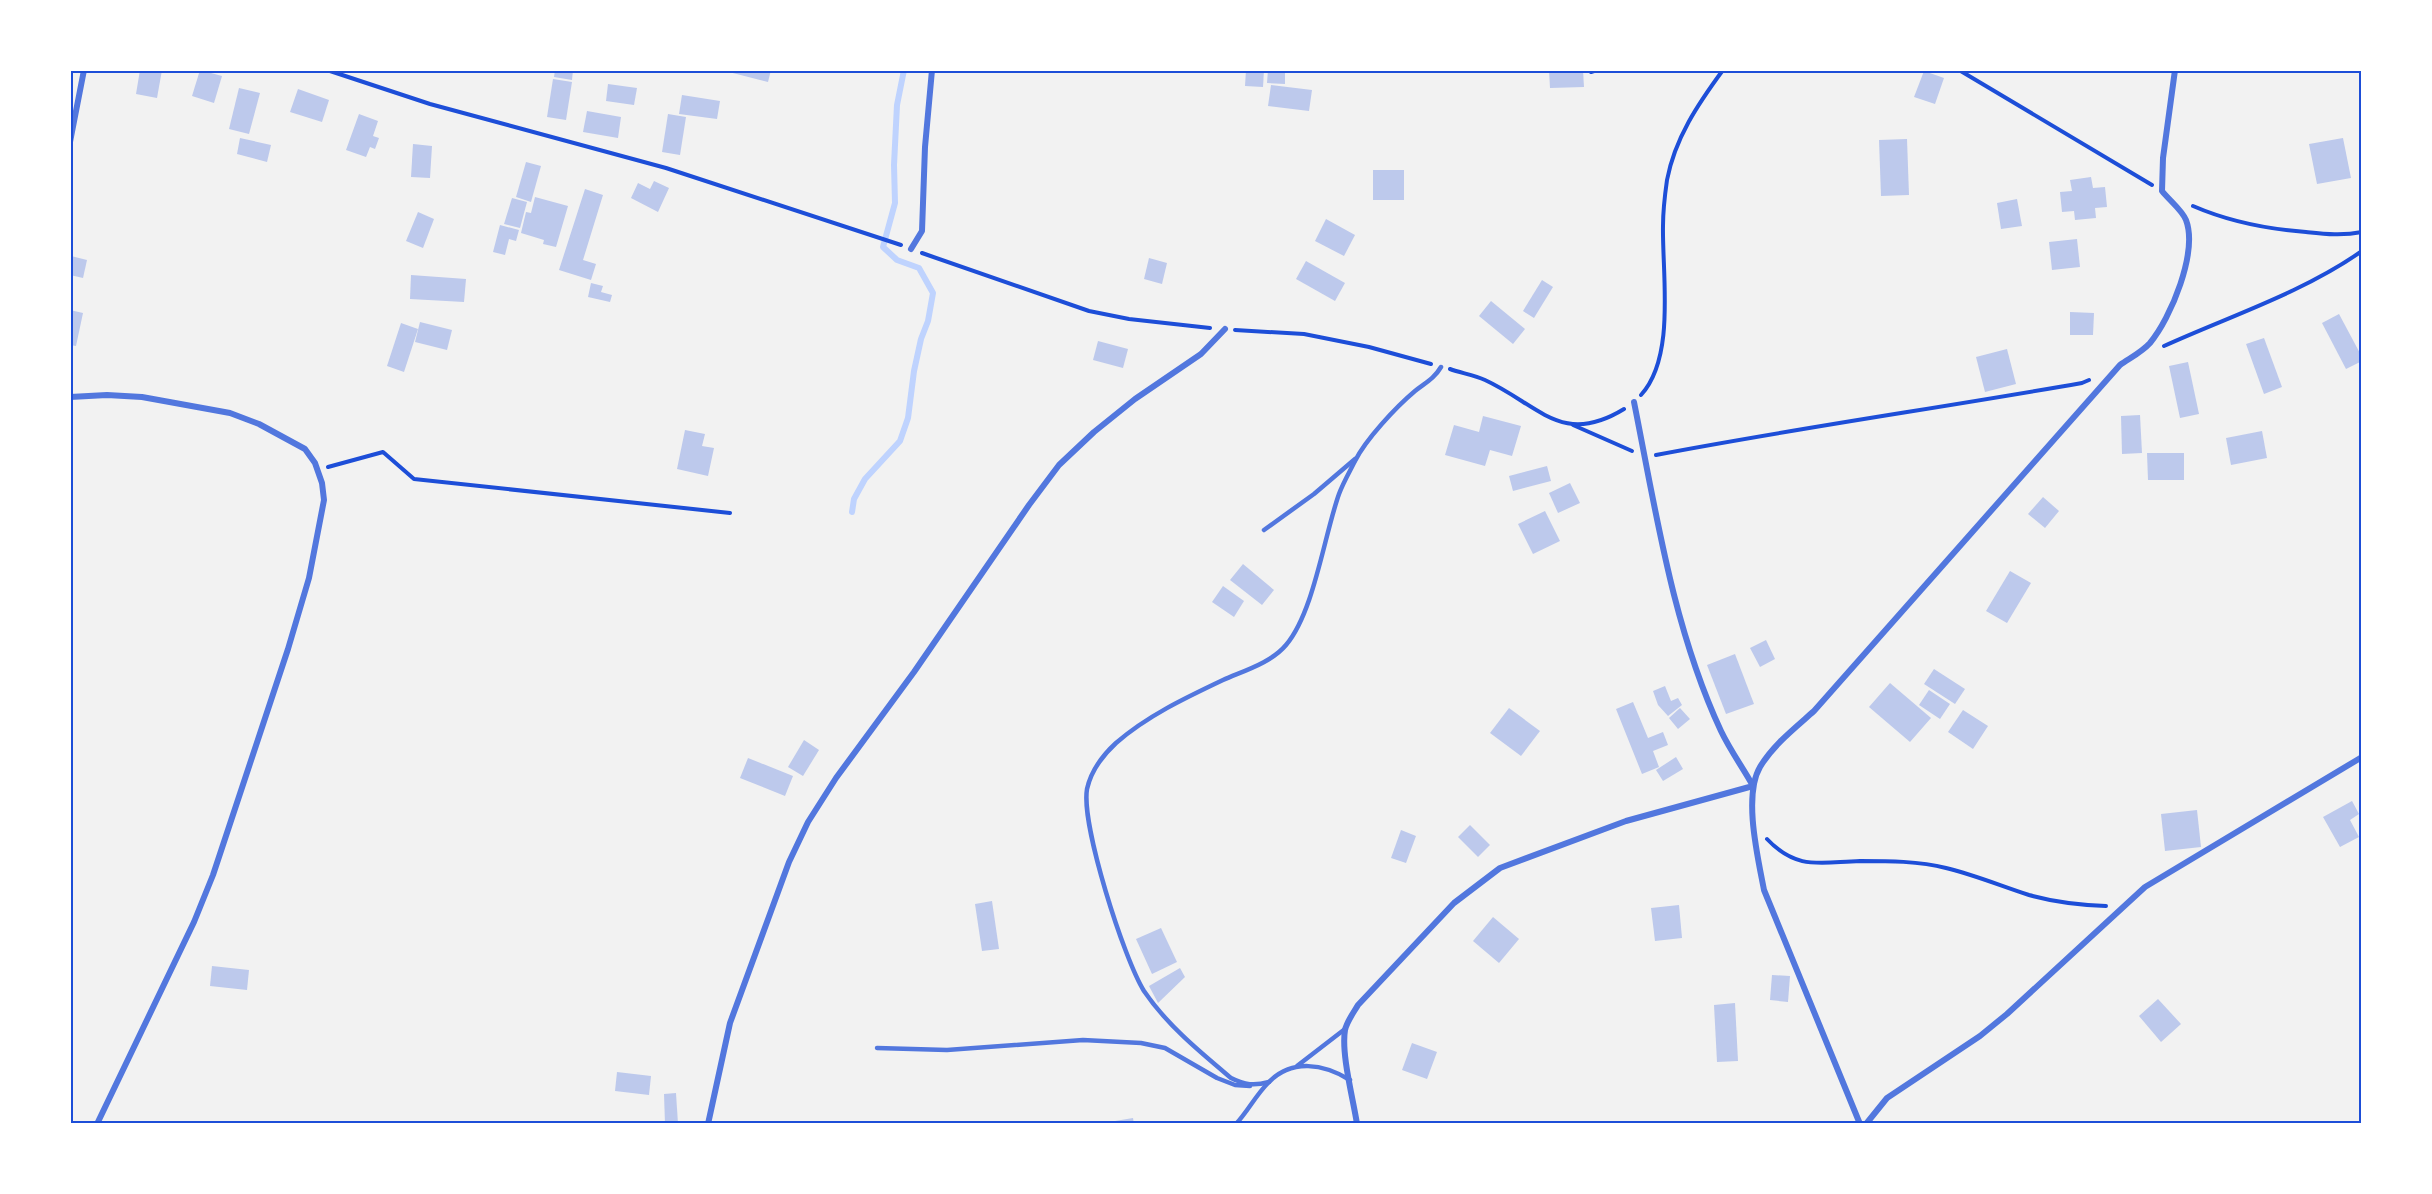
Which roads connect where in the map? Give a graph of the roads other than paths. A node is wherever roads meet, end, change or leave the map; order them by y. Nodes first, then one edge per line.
1 (84, 70) edge
2 (932, 70) edge
3 (2175, 70) edge
4 (70, 142) edge
5 (911, 249) road end
6 (1225, 329) road end
7 (1441, 367) road end
8 (70, 397) edge
9 (1634, 402) road end
10 (1357, 458) junction
11 (1264, 530) dead end
12 (2361, 757) edge
13 (1753, 786) junction
14 (1345, 1028) junction
15 (877, 1048) dead end
16 (1297, 1066) junction
17 (1350, 1080) junction
18 (1269, 1082) junction
19 (1255, 1085) junction
20 (97, 1124) edge
21 (708, 1124) edge
22 (1236, 1124) edge
23 (1357, 1124) edge
24 (1860, 1124) edge
25 (1866, 1124) edge

1 - 4 street
2 - 5 street
3 - 13 street
6 - 21 street
7 - 10 lane
8 - 20 street
9 - 13 street
10 - 11 lane
10 - 19 lane
12 - 25 street
13 - 14 street
13 - 24 street
14 - 16 lane
14 - 17 street
15 - 19 lane
16 - 17 lane
16 - 18 lane
17 - 23 street
18 - 19 lane
18 - 22 lane

